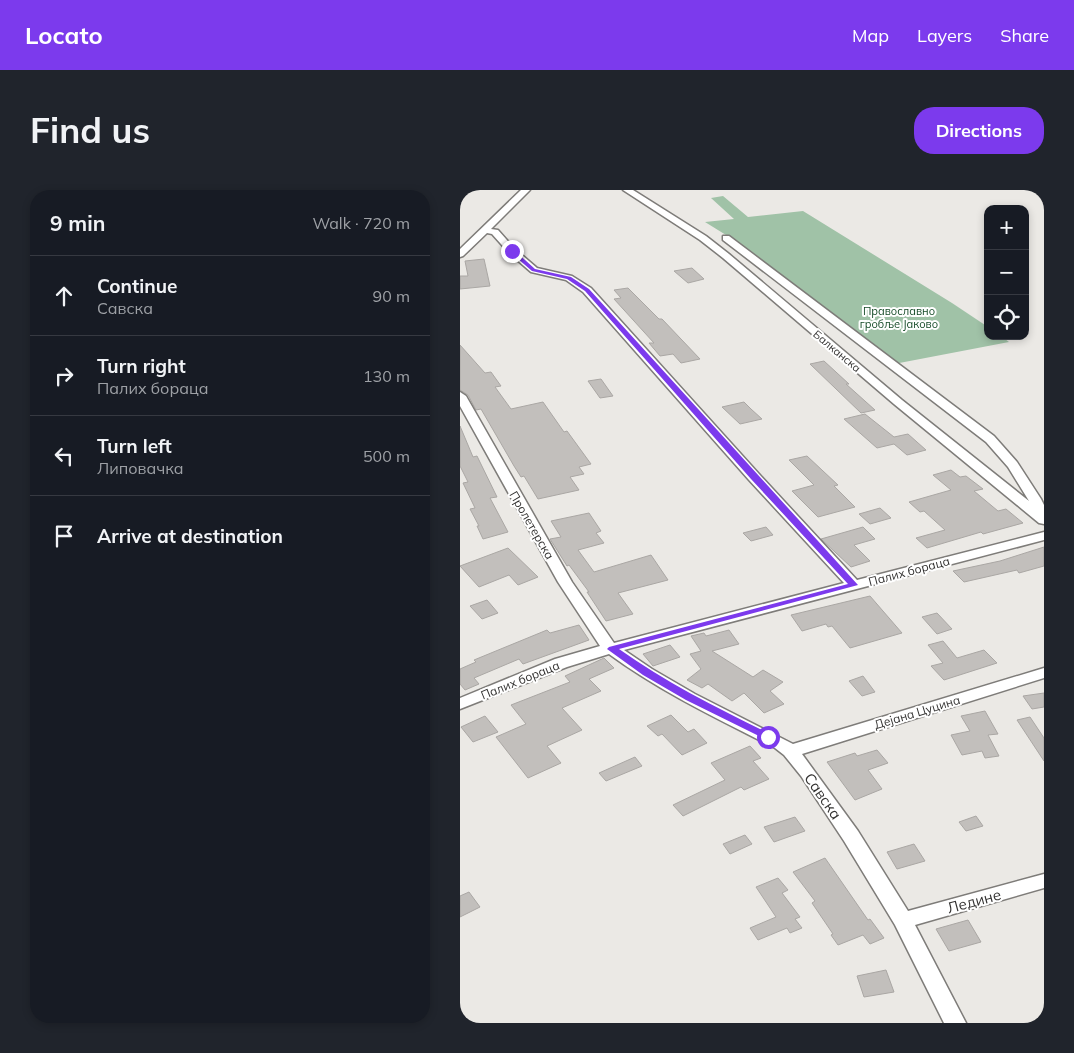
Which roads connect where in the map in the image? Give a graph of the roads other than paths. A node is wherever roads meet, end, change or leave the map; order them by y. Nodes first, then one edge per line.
1 (526, 190) edge
2 (627, 190) edge
3 (484, 230) junction
4 (726, 238) dead end
5 (460, 254) edge
6 (460, 396) edge
7 (1043, 519) edge
8 (1044, 536) edge
9 (854, 585) junction
10 (612, 649) junction
11 (1044, 673) edge
12 (460, 704) edge
13 (790, 751) junction
14 (1044, 881) edge
15 (903, 920) junction
16 (955, 1023) edge

1 - 3 street
2 - 7 street, Балканска
3 - 5 street
3 - 9 street
4 - 7 street, Балканска
6 - 10 street, Пролетерска
8 - 9 street, Палих бораца
9 - 10 street, Палих бораца
10 - 12 street, Палих бораца
10 - 13 street, Савска
11 - 13 street, Дејана Цуцина
13 - 15 street, Савска
14 - 15 street, Ледине
15 - 16 street, Савска

